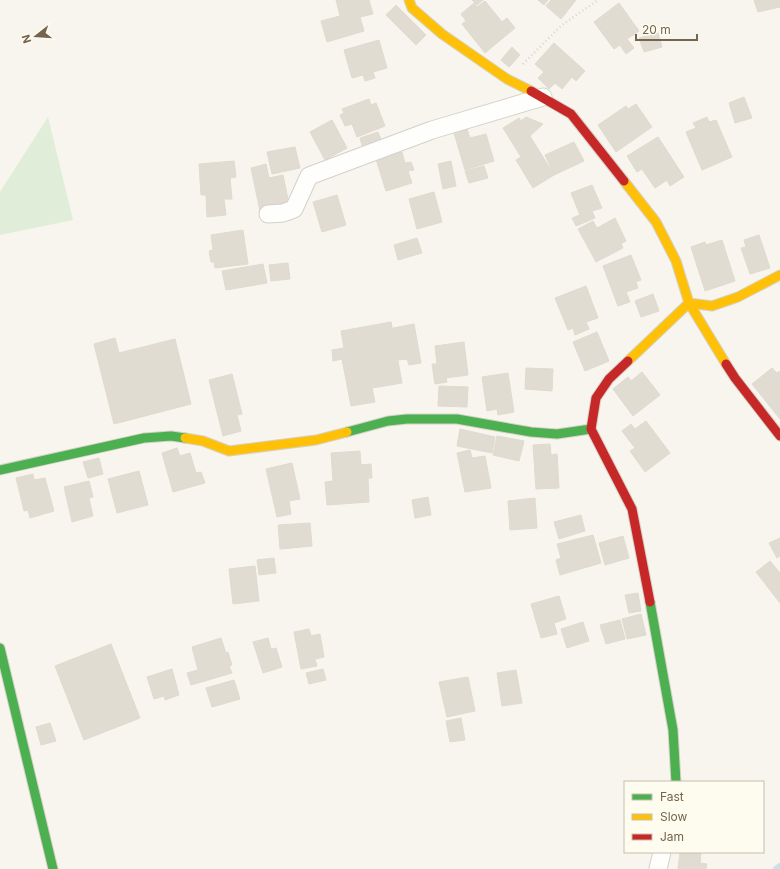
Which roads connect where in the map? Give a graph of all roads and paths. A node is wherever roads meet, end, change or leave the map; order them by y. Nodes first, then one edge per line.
1 (409, 0) edge
2 (598, 0) edge
3 (507, 79) junction
4 (543, 97) junction
5 (268, 214) dead end
6 (780, 275) edge
7 (689, 303) junction
8 (590, 429) junction
9 (780, 436) edge
10 (0, 470) edge
11 (0, 648) edge
12 (676, 781) edge
13 (662, 853) edge
14 (53, 869) edge
15 (658, 869) edge

1 - 3 street
2 - 3 path
3 - 4 street
4 - 5 street
4 - 7 street
6 - 7 street
7 - 8 street
7 - 9 street
8 - 10 street
8 - 12 street
11 - 14 street
13 - 15 street

